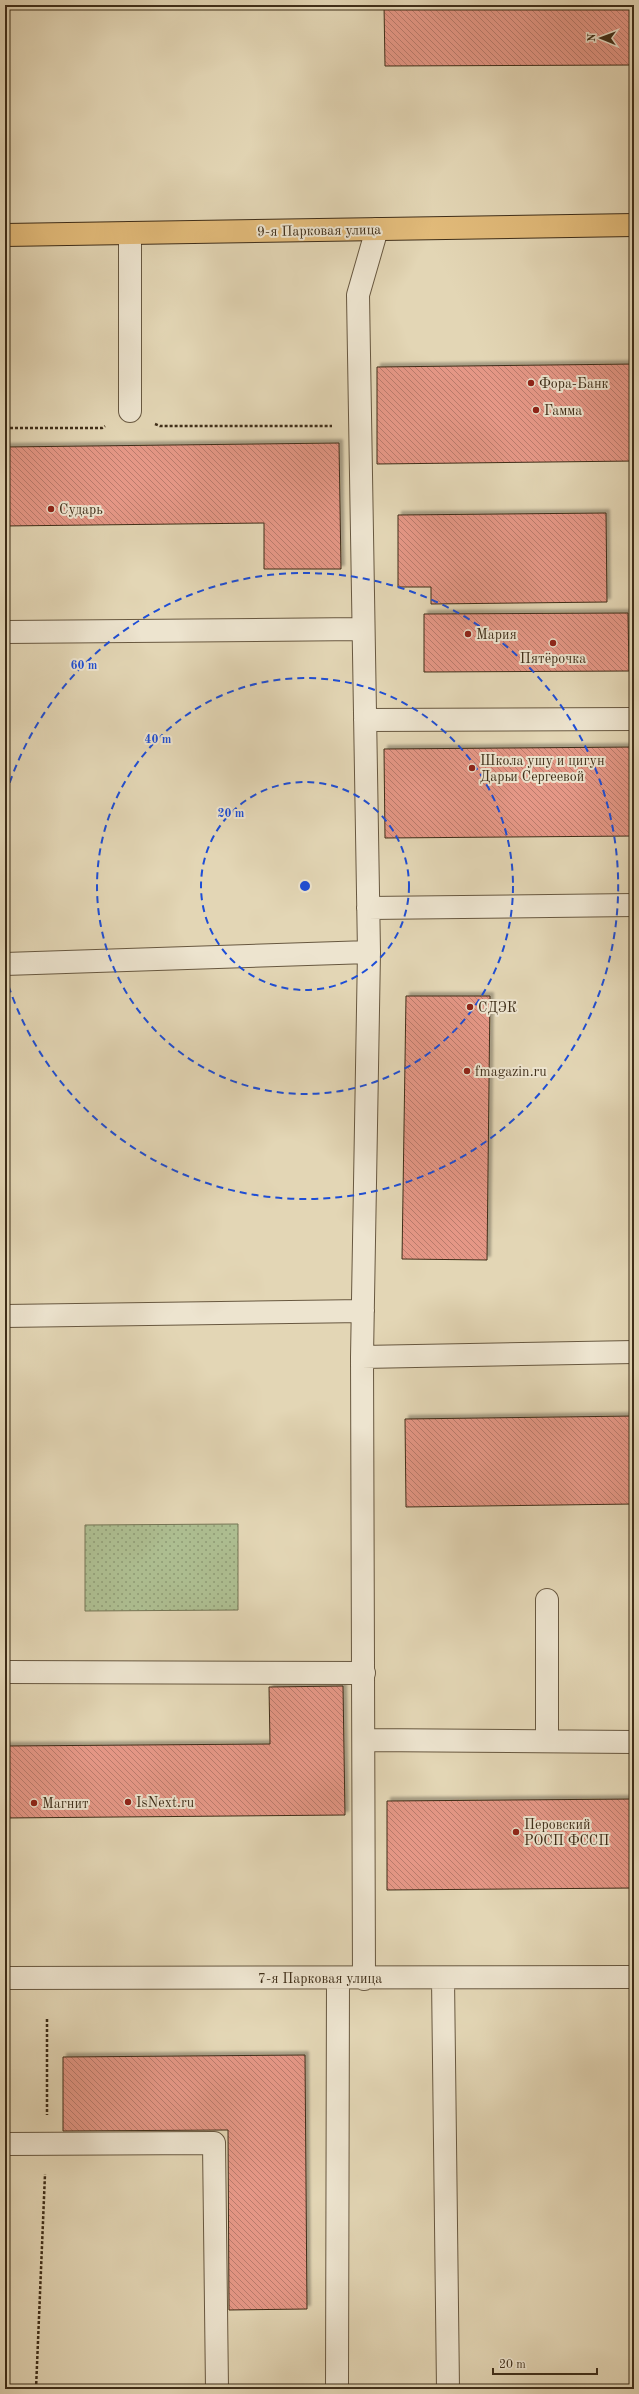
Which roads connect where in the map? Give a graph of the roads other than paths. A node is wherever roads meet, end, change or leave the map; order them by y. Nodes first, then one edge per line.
1 (634, 225) edge
2 (377, 229) junction
3 (130, 233) junction
4 (5, 235) edge
5 (130, 411) road end
6 (362, 629) junction
7 (5, 632) edge
8 (634, 719) edge
9 (365, 720) junction
10 (634, 905) edge
11 (368, 908) junction
12 (369, 952) junction
13 (5, 964) edge
14 (363, 1311) junction
15 (5, 1316) edge
16 (634, 1352) edge
17 (362, 1357) junction
18 (547, 1600) dead end
19 (5, 1672) edge
20 (364, 1673) junction
21 (365, 1740) junction
22 (547, 1741) junction
23 (634, 1742) edge
24 (634, 1977) edge
25 (5, 1978) edge
26 (338, 1978) junction
27 (443, 1978) junction
28 (364, 1979) junction
29 (5, 2144) edge
30 (217, 2389) edge
31 (337, 2389) edge
32 (448, 2389) edge

1 - 2 main road, 9-я Парковая улица
2 - 3 main road, 9-я Парковая улица
2 - 6 street
3 - 4 main road, 9-я Парковая улица
3 - 5 street
6 - 7 street
6 - 9 street
8 - 9 street
9 - 11 street
10 - 11 street
11 - 12 street
12 - 13 street
12 - 14 street
14 - 15 street
14 - 17 street
16 - 17 street
17 - 20 street
18 - 22 street
19 - 20 street
20 - 21 street
21 - 22 street
21 - 28 street
22 - 23 street
24 - 27 street, 7-я Парковая улица
25 - 26 street, 7-я Парковая улица
26 - 28 street, 7-я Парковая улица
26 - 31 street
27 - 28 street, 7-я Парковая улица
27 - 32 street
29 - 30 street

